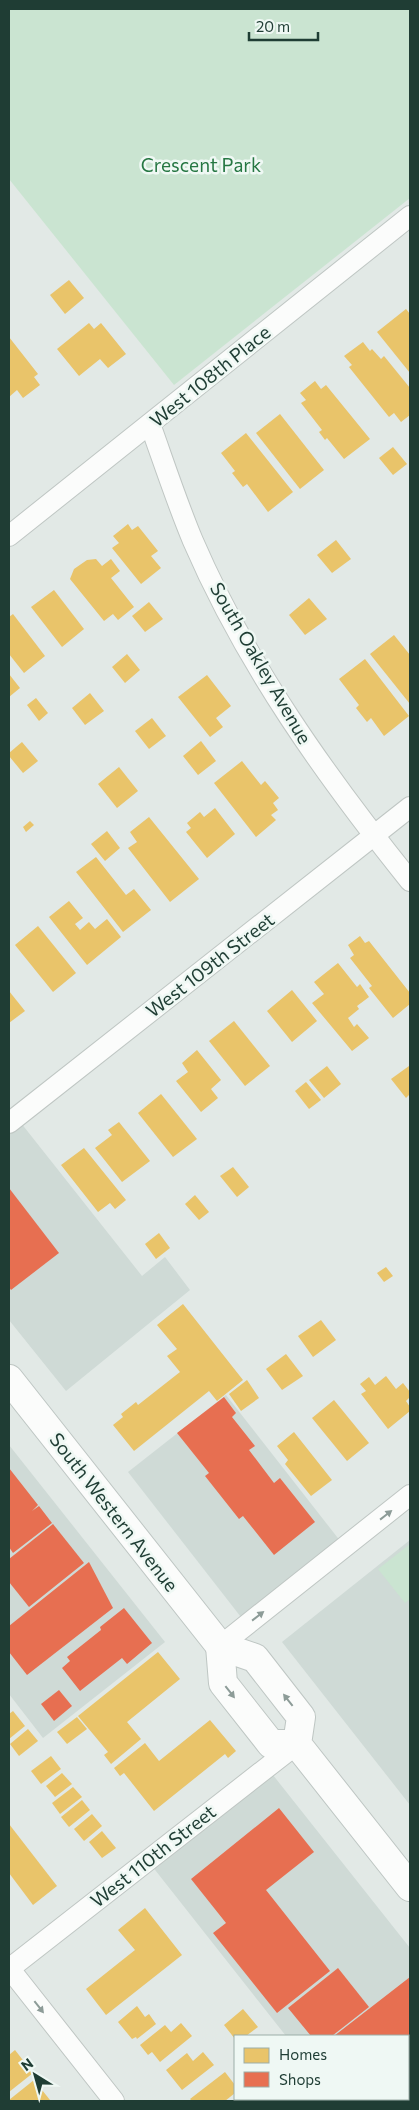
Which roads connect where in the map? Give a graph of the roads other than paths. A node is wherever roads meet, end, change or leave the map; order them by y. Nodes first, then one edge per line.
1 (410, 216) edge
2 (150, 424) junction
3 (9, 536) edge
4 (410, 807) edge
5 (374, 836) junction
6 (410, 881) edge
7 (9, 1123) edge
8 (9, 1379) edge
9 (410, 1495) edge
10 (220, 1646) junction
11 (297, 1744) junction
12 (410, 1887) edge
13 (9, 1968) edge
14 (114, 2101) edge

1 - 2 street, West 108th Place
2 - 3 street, West 108th Place
2 - 5 street, South Oakley Avenue
4 - 5 street, West 109th Street
5 - 6 street, South Oakley Avenue
5 - 7 street, West 109th Street
8 - 10 main road, South Western Avenue
10 -> 9 street
11 -> 10 main road
10 -> 11 main road
11 - 12 main road
11 - 13 street, West 110th Street
13 -> 14 street

